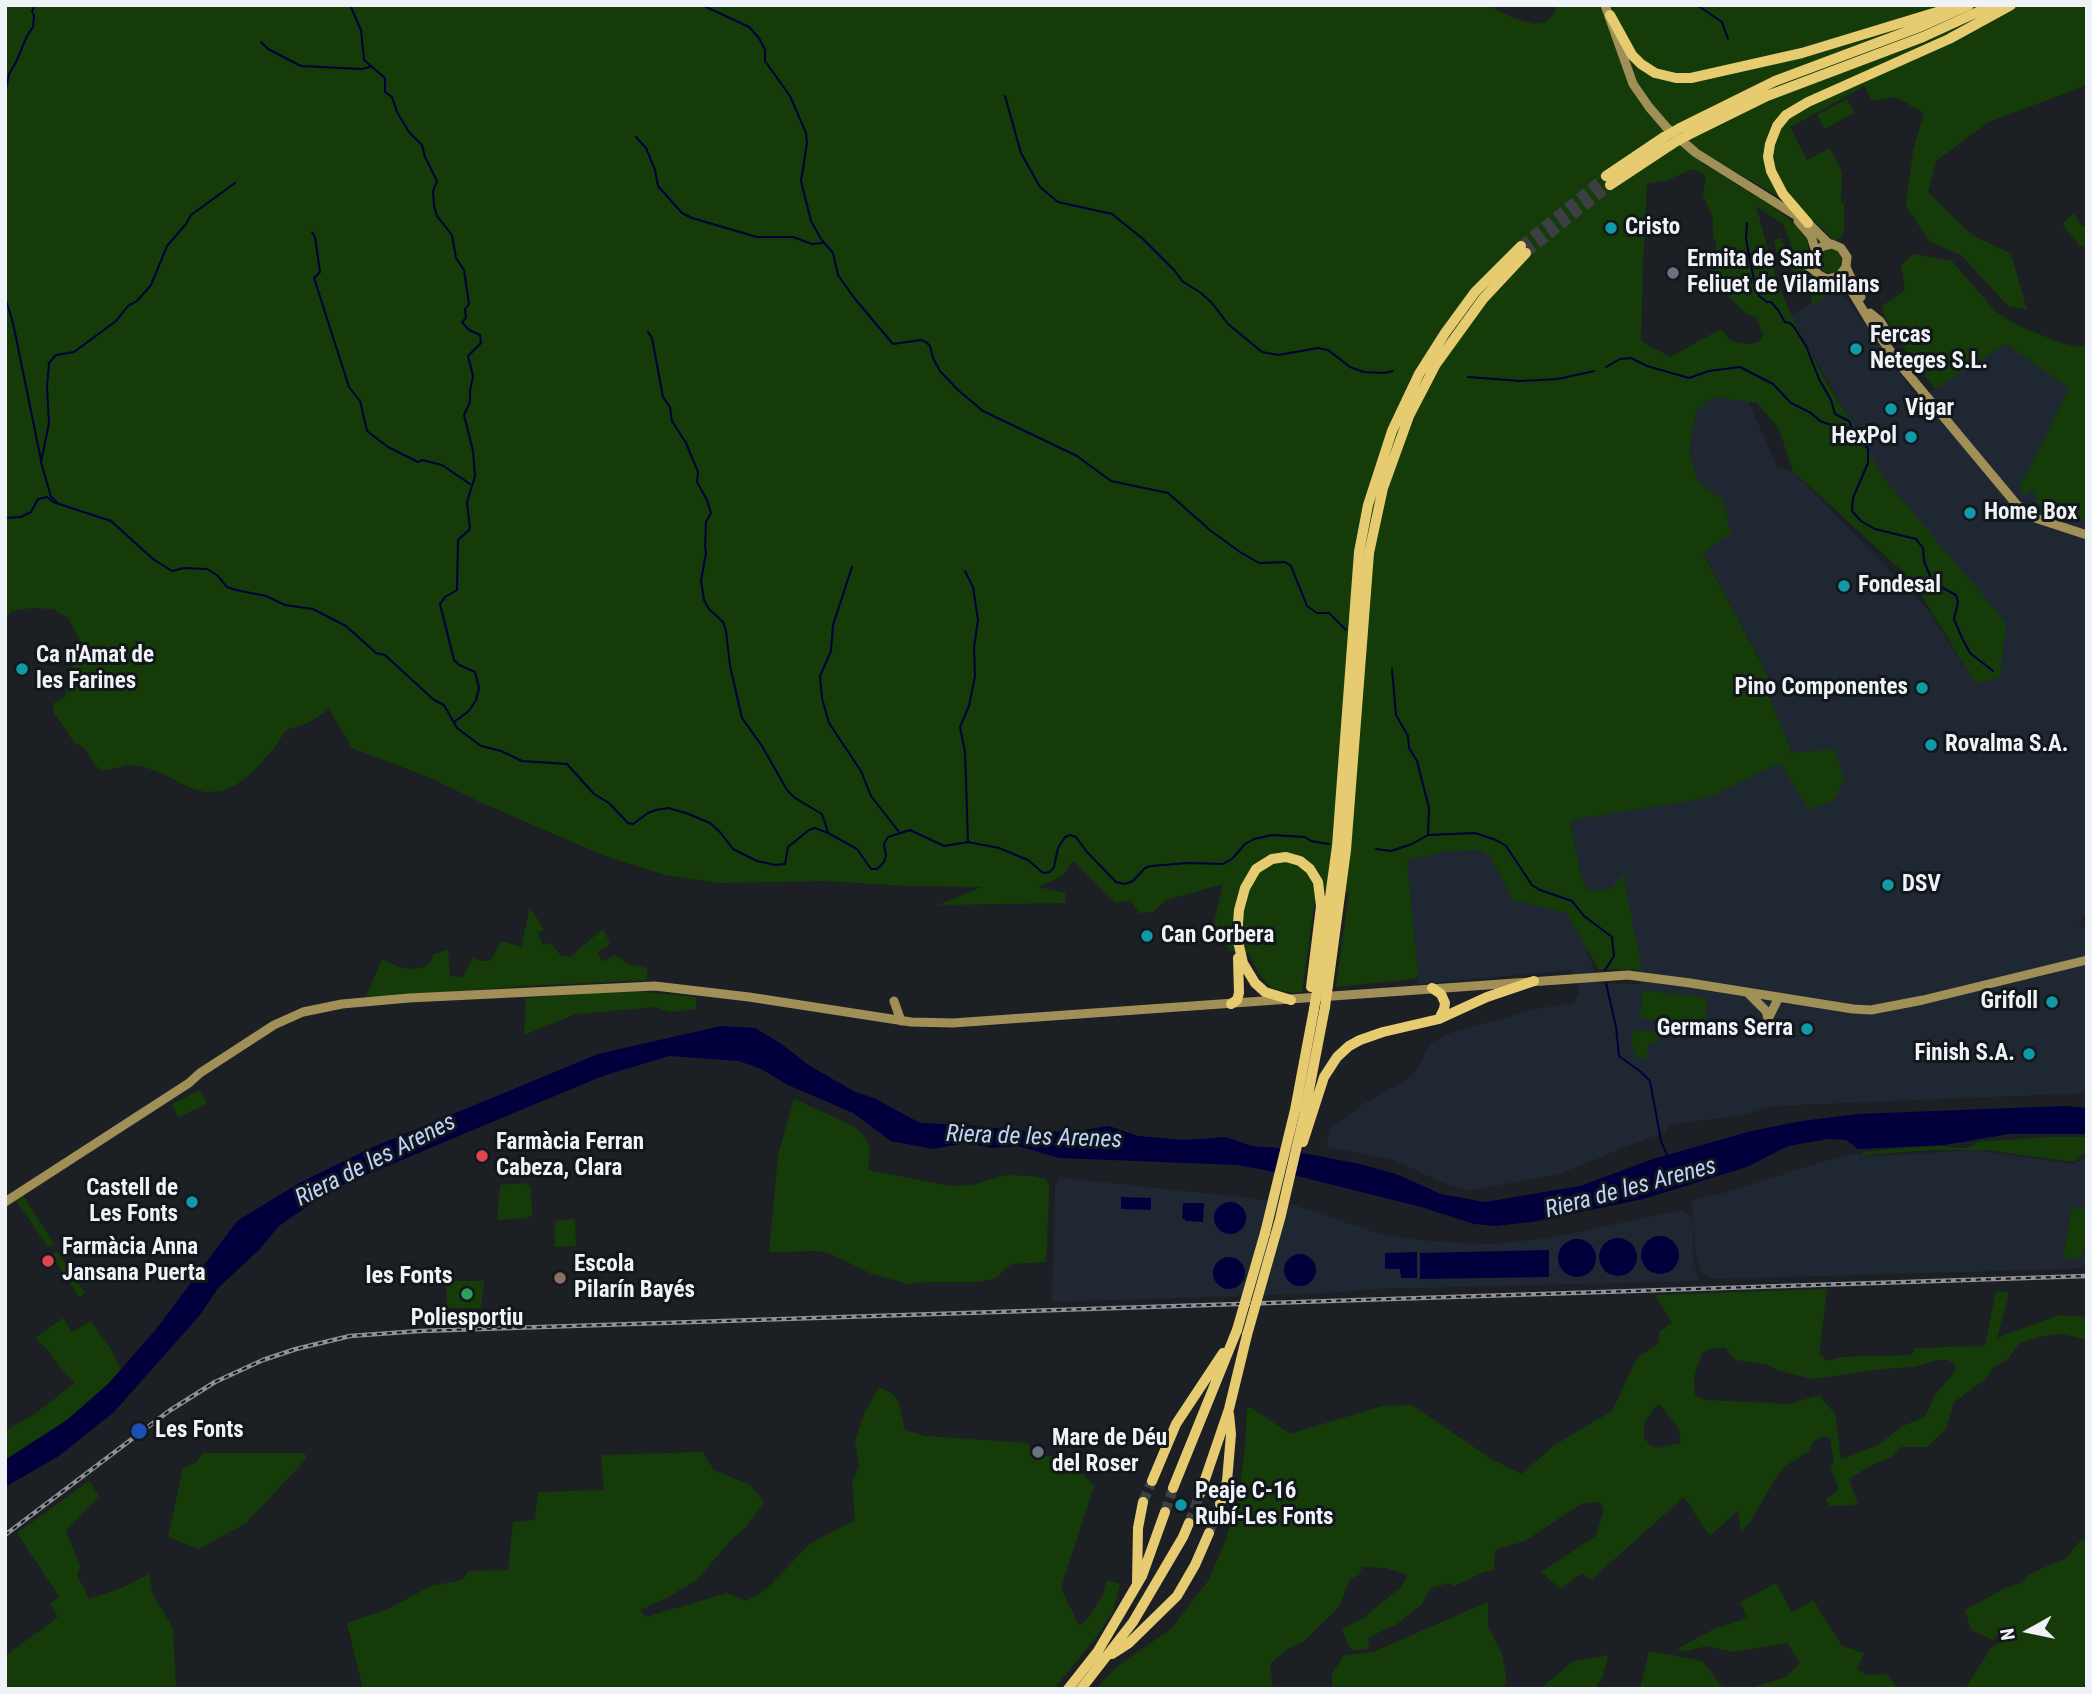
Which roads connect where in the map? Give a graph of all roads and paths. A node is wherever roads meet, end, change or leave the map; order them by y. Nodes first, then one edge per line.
1 (1960, 5) edge
2 (1969, 5) edge
3 (1993, 5) edge
4 (2011, 5) edge
5 (1608, 9) edge
6 (1684, 131) junction
7 (1608, 180) tunnel mouth
8 (1790, 212) junction
9 (1808, 223) junction
10 (1829, 244) junction
11 (1524, 250) tunnel mouth
12 (1816, 252) junction
13 (1800, 261) dead end
14 (1846, 267) junction
15 (1814, 270) junction
16 (1835, 278) junction
17 (1884, 334) junction
18 (2087, 535) edge
19 (1237, 937) junction
20 (2087, 960) edge
21 (1534, 981) junction
22 (1319, 986) junction
23 (1432, 988) junction
24 (1747, 992) junction
25 (1777, 997) junction
26 (1291, 1000) junction
27 (1231, 1004) junction
28 (1316, 1009) junction
29 (883, 1018) junction
30 (1438, 1019) junction
31 (901, 1021) junction
32 (1303, 1113) junction
33 (8, 1197) edge
34 (1239, 1335) junction
35 (1229, 1409) junction
36 (1152, 1481) tunnel mouth
37 (1173, 1488) tunnel mouth
38 (1200, 1494) tunnel mouth
39 (1143, 1502) tunnel mouth
40 (1220, 1504) tunnel mouth
41 (1165, 1512) tunnel mouth
42 (1189, 1523) tunnel mouth
43 (1209, 1533) tunnel mouth
44 (1137, 1585) junction
45 (1107, 1657) junction
46 (1068, 1689) edge
47 (1081, 1689) edge

1 - 5 highway
2 - 6 highway
3 - 6 highway
4 - 9 highway
5 - 8 main road
6 - 7 highway, bridge
8 - 9 main road
8 - 12 main road
9 - 10 main road
10 - 12 main road
10 - 14 main road
11 - 22 highway
12 - 15 main road
13 - 15 main road
14 - 16 main road
14 - 17 main road
15 - 16 main road
16 - 17 main road
17 - 18 main road
19 - 22 highway
19 - 26 highway
19 - 27 highway
20 - 25 main road
21 - 23 main road
21 - 24 main road
21 - 30 highway
22 - 28 highway, bridge
22 - 28 highway
23 - 26 main road
23 - 30 highway
24 - 25 main road
24 - 25 main road
26 - 27 main road
27 - 31 main road
28 - 32 highway
28 - 32 highway
29 - 31 main road
29 - 31 main road
29 - 33 main road
30 - 32 highway
32 - 34 highway, bridge
32 - 34 highway, bridge
34 - 35 highway
34 - 36 highway
34 - 37 highway
35 - 38 highway
35 - 40 highway
39 - 44 highway
41 - 44 highway
42 - 45 highway
43 - 45 highway
44 - 46 highway
45 - 47 highway

